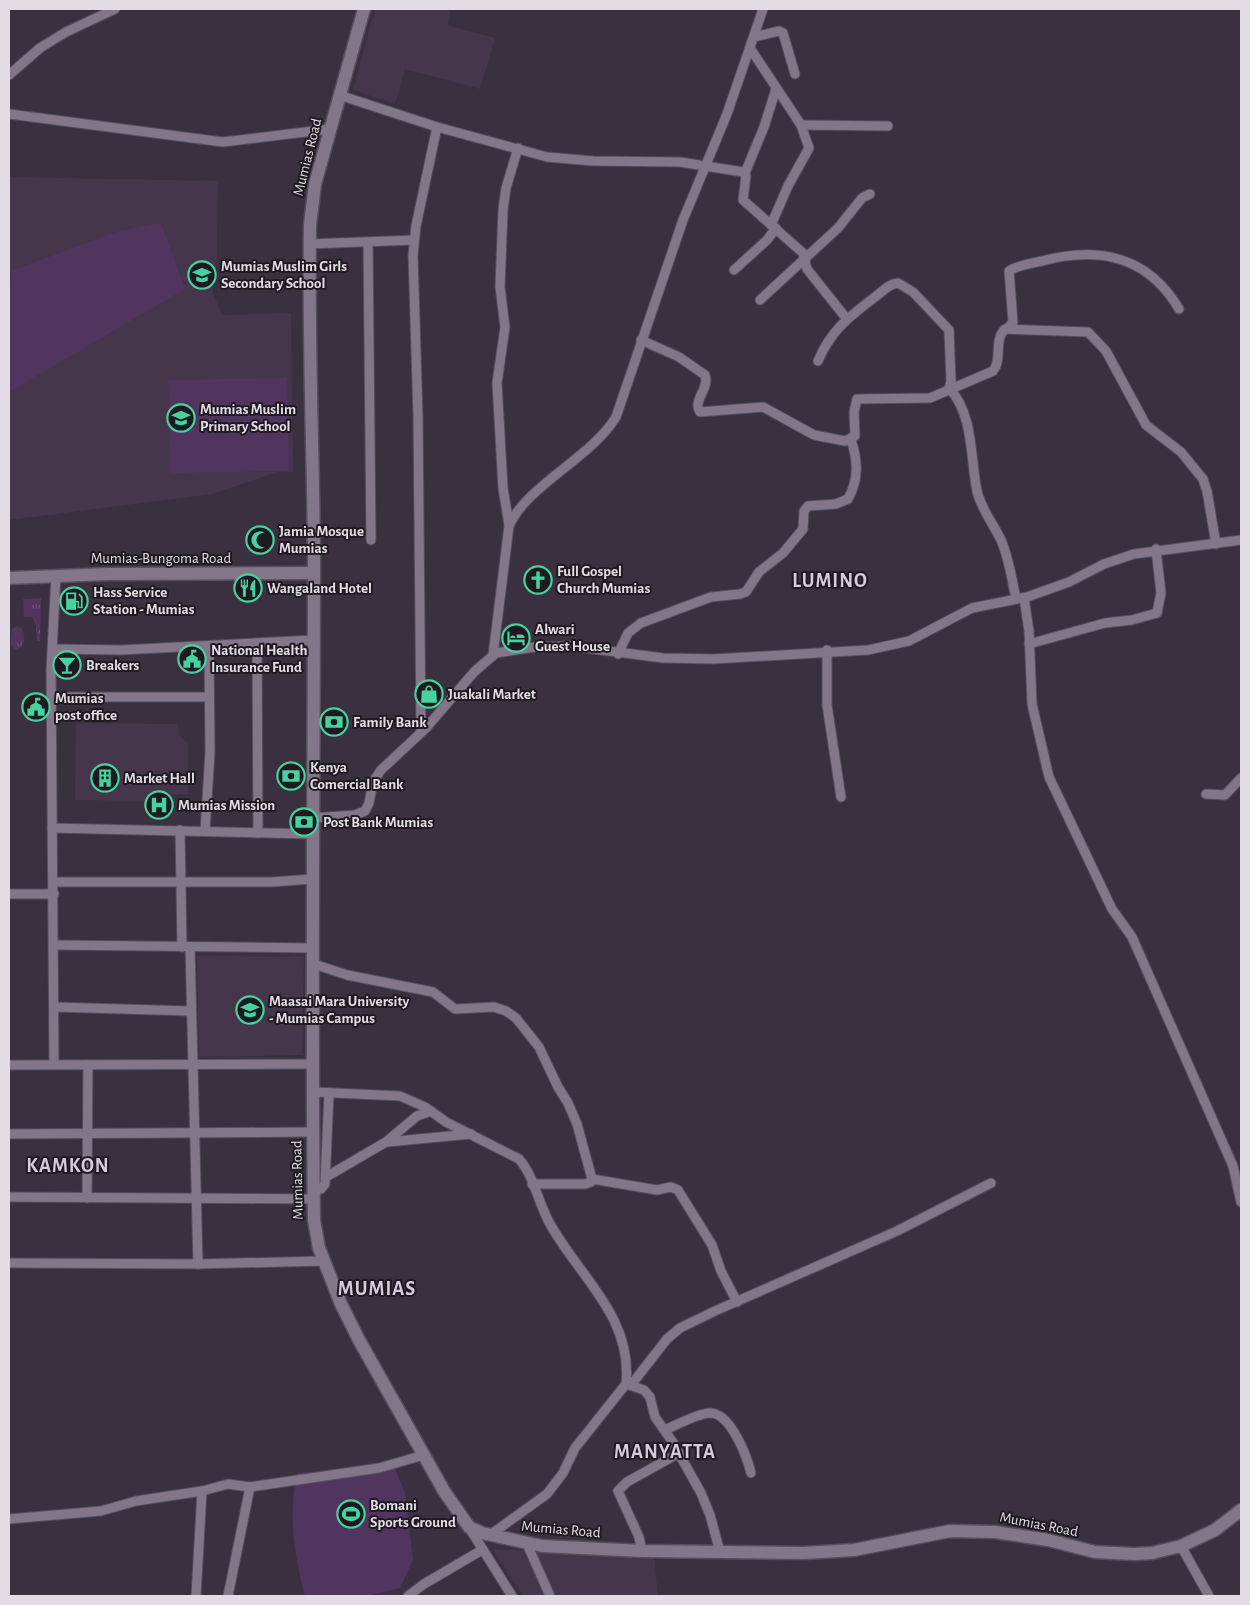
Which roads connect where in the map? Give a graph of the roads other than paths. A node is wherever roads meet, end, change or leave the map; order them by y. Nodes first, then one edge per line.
1 (115, 9) edge
2 (364, 9) edge
3 (763, 9) edge
4 (754, 37) junction
5 (750, 48) junction
6 (9, 74) edge
7 (796, 74) dead end
8 (776, 89) junction
9 (340, 95) junction
10 (9, 114) edge
11 (800, 125) junction
12 (888, 126) dead end
13 (437, 127) junction
14 (330, 130) junction
15 (518, 148) junction
16 (704, 166) junction
17 (745, 173) junction
18 (870, 194) dead end
19 (773, 227) junction
20 (414, 240) junction
21 (309, 244) junction
22 (368, 244) junction
23 (804, 260) junction
24 (734, 270) dead end
25 (760, 300) dead end
26 (1179, 309) dead end
27 (846, 318) junction
28 (1008, 328) junction
29 (641, 340) junction
30 (818, 361) dead end
31 (949, 389) junction
32 (850, 440) junction
33 (509, 526) junction
34 (371, 540) dead end
35 (1238, 541) edge
36 (1216, 544) junction
37 (1156, 549) junction
38 (1241, 550) edge
39 (314, 573) junction
40 (56, 576) junction
41 (9, 578) edge
42 (1020, 598) junction
43 (313, 640) junction
44 (257, 643) junction
45 (1030, 644) junction
46 (209, 647) junction
47 (53, 649) junction
48 (827, 650) junction
49 (618, 654) junction
50 (493, 655) junction
51 (52, 697) junction
52 (209, 697) junction
53 (421, 732) junction
54 (1241, 778) edge
55 (1206, 794) dead end
56 (841, 797) dead end
57 (312, 818) junction
58 (52, 828) junction
59 (180, 830) junction
60 (205, 830) junction
61 (258, 833) junction
62 (311, 834) junction
63 (312, 879) junction
64 (54, 882) junction
65 (181, 882) junction
66 (9, 894) edge
67 (54, 894) junction
68 (55, 945) junction
69 (186, 947) junction
70 (313, 948) junction
71 (314, 964) junction
72 (54, 1006) junction
73 (190, 1011) junction
74 (9, 1064) edge
75 (54, 1064) junction
76 (88, 1064) junction
77 (314, 1064) junction
78 (192, 1065) junction
79 (314, 1092) junction
80 (329, 1093) junction
81 (431, 1111) junction
82 (313, 1132) junction
83 (9, 1134) edge
84 (87, 1134) junction
85 (194, 1134) junction
86 (471, 1134) junction
87 (386, 1142) junction
88 (326, 1177) junction
89 (592, 1179) junction
90 (991, 1183) dead end
91 (532, 1184) junction
92 (313, 1194) junction
93 (9, 1197) edge
94 (87, 1198) junction
95 (196, 1198) junction
96 (1241, 1202) edge
97 (324, 1261) junction
98 (9, 1263) edge
99 (198, 1264) junction
100 (737, 1302) junction
101 (629, 1385) junction
102 (665, 1430) junction
103 (679, 1453) junction
104 (424, 1455) junction
105 (750, 1473) dead end
106 (250, 1487) junction
107 (202, 1491) junction
108 (1241, 1510) edge
109 (9, 1519) edge
110 (470, 1529) junction
111 (490, 1535) junction
112 (527, 1544) junction
113 (1180, 1546) junction
114 (482, 1550) junction
115 (642, 1551) junction
116 (720, 1552) junction
117 (196, 1596) edge
118 (228, 1596) edge
119 (408, 1596) edge
120 (512, 1596) edge
121 (550, 1596) edge
122 (1209, 1596) edge

1 - 6 street
2 - 9 street, Mumias Road
3 - 4 street
4 - 5 street
4 - 7 street
5 - 8 street
5 - 16 street
8 - 11 street
8 - 17 street
9 - 13 street
9 - 14 street, Mumias Road
10 - 14 street
11 - 12 street
11 - 19 street
13 - 15 street
13 - 20 street
14 - 21 street, Mumias Road
15 - 16 street
15 - 33 street
16 - 17 street
16 - 29 street
17 - 19 street
18 - 23 street
19 - 23 street
19 - 24 street
20 - 22 street
20 - 53 street
21 - 22 street
21 - 39 street, Mumias Road
22 - 34 street
23 - 25 street
23 - 27 street
26 - 28 street
27 - 30 street
27 - 31 street
28 - 31 street
28 - 36 street
29 - 32 street
29 - 33 street
31 - 32 street
31 - 42 street
32 - 49 street
33 - 50 street
35 - 36 street
35 - 38 street
36 - 37 street
37 - 42 street
37 - 45 street
39 - 40 street, Mumias-Bungoma Road
39 - 43 street, Mumias Road
40 - 41 street, Mumias-Bungoma Road
40 - 47 street
42 - 45 street
42 - 48 street
43 - 44 street
43 - 57 street, Mumias Road
44 - 46 street
44 - 61 street
45 - 96 street
46 - 47 street
46 - 52 street
47 - 51 street
48 - 49 street
48 - 56 street
49 - 50 street
50 - 53 street
51 - 52 street
51 - 58 street
52 - 60 street
53 - 57 street
54 - 55 street
57 - 62 street, Mumias Road
58 - 59 street
58 - 64 street
59 - 60 street
59 - 65 street
60 - 61 street
61 - 62 street
62 - 63 street, Mumias Road
63 - 65 street
63 - 70 street, Mumias Road
64 - 65 street
64 - 67 street
65 - 69 street
66 - 67 street
67 - 68 street
68 - 69 street
68 - 72 street
69 - 70 street
69 - 73 street
70 - 71 street, Mumias Road
71 - 77 street, Mumias Road
71 - 89 street
72 - 73 street
72 - 75 street
73 - 78 street
74 - 75 street
75 - 76 street
76 - 78 street
76 - 84 street
77 - 78 street
77 - 79 street, Mumias Road
78 - 85 street
79 - 80 street
79 - 82 street, Mumias Road
80 - 81 street
80 - 88 street
81 - 86 street
81 - 87 street
82 - 85 street
82 - 92 street, Mumias Road
83 - 84 street
84 - 85 street
84 - 94 street
85 - 95 street
86 - 87 street
86 - 91 street
87 - 88 street
88 - 92 street
89 - 91 street
89 - 100 street
90 - 100 street
91 - 101 street
92 - 95 street
92 - 97 street, Mumias Road
93 - 94 street
94 - 95 street
95 - 99 street
97 - 99 street
97 - 104 street, Mumias Road
98 - 99 street
100 - 101 street
101 - 102 street
101 - 111 street
102 - 103 street
102 - 105 street
103 - 115 street
103 - 116 street
104 - 106 street
104 - 110 street, Mumias Road
106 - 107 street
106 - 118 street
107 - 109 street
107 - 117 street
108 - 113 street, Mumias Road
110 - 111 street, Mumias Road
110 - 114 street
111 - 112 street, Mumias Road
112 - 115 street, Mumias Road
112 - 121 street
113 - 116 street, Mumias Road
113 - 122 street
114 - 119 street
114 - 120 street
115 - 116 street, Mumias Road

